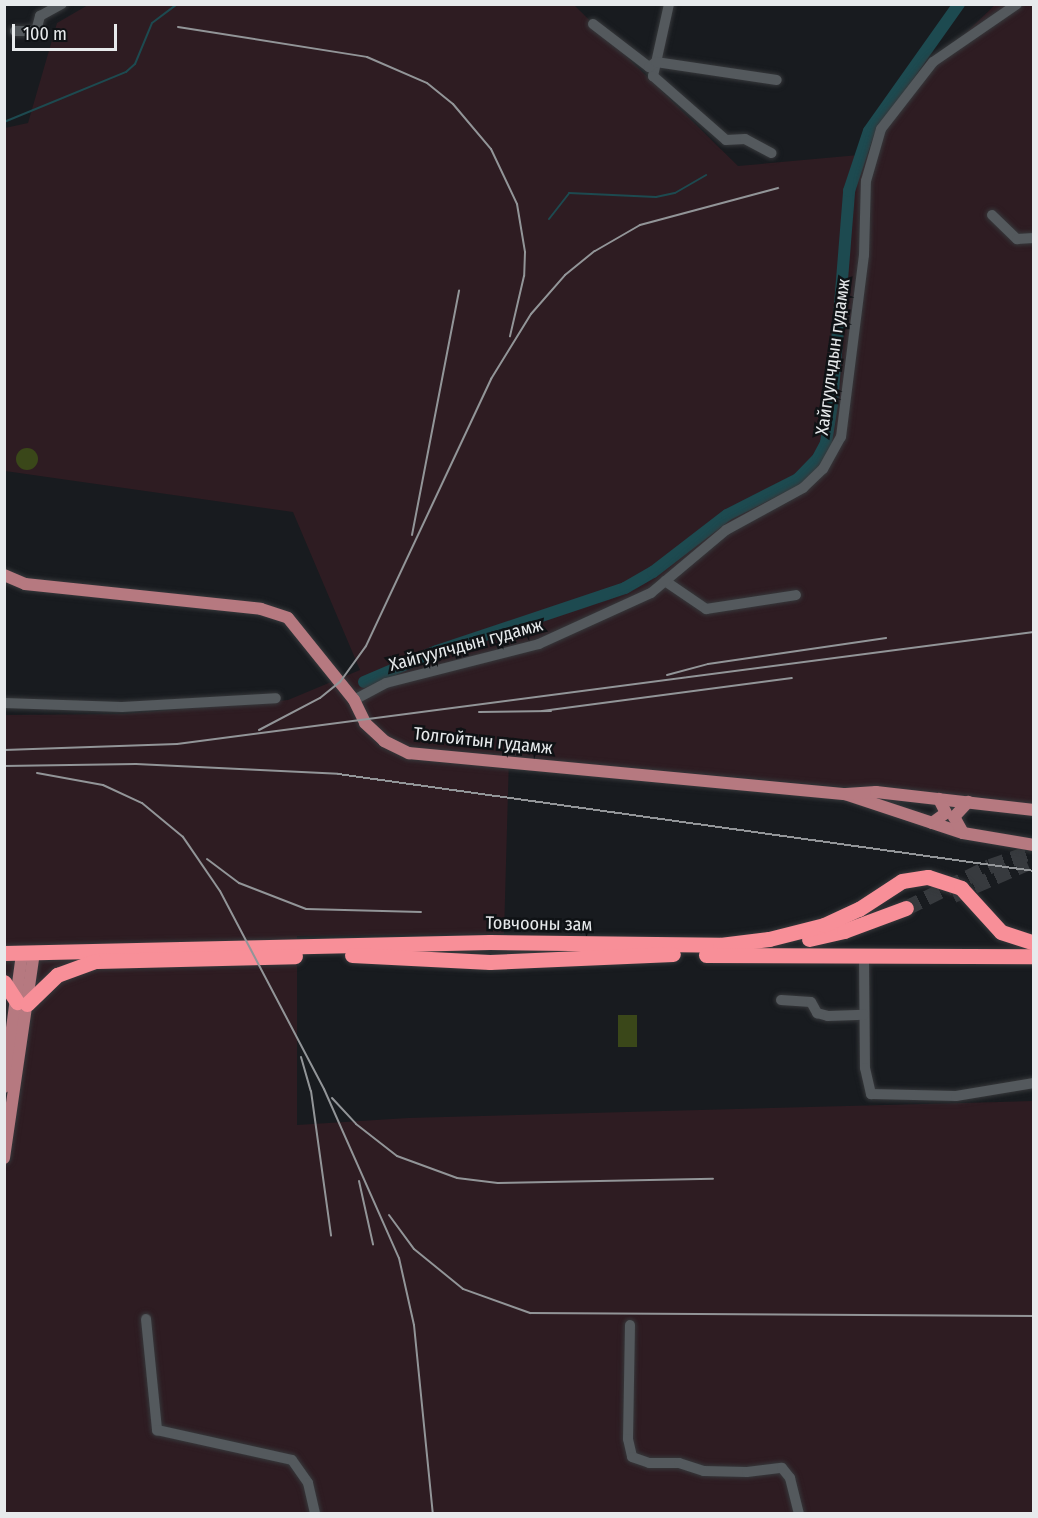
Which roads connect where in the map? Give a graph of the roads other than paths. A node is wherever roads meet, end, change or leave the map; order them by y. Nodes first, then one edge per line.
1 (62, 4) edge
2 (669, 4) edge
3 (1017, 4) edge
4 (592, 24) dead end
5 (15, 31) dead end
6 (656, 62) junction
7 (777, 80) dead end
8 (771, 153) dead end
9 (992, 215) dead end
10 (1034, 238) edge
11 (4, 575) edge
12 (665, 581) junction
13 (796, 595) dead end
14 (276, 698) dead end
15 (354, 700) junction
16 (4, 703) edge
17 (845, 794) junction
18 (939, 799) junction
19 (968, 802) junction
20 (1034, 810) edge
21 (932, 823) junction
22 (963, 833) junction
23 (1034, 845) edge
24 (769, 939) junction
25 (1034, 943) edge
26 (4, 953) edge
27 (782, 956) junction
28 (864, 956) junction
29 (1034, 956) edge
30 (28, 958) junction
31 (94, 961) junction
32 (4, 962) edge
33 (4, 982) edge
34 (782, 1000) dead end
35 (22, 1003) junction
36 (864, 1015) junction
37 (1034, 1083) edge
38 (4, 1087) edge
39 (4, 1158) edge
40 (146, 1319) dead end
41 (630, 1325) dead end
42 (315, 1514) edge
43 (799, 1514) edge

1 - 5 street
2 - 6 street
3 - 12 street, Хайгуулчдын гудамж
4 - 6 street
6 - 7 street
6 - 8 street
9 - 10 street
11 - 15 main road, Толгойтын гудамж
12 - 13 street
12 - 15 street, Хайгуулчдын гудамж
14 - 16 street
15 - 17 main road, Толгойтын гудамж
17 - 18 main road, Толгойтын гудамж
17 - 21 main road, Толгойтын гудамж
18 - 19 main road, Толгойтын гудамж
18 - 21 main road
19 - 20 main road, Толгойтын гудамж
19 - 22 main road
21 - 22 main road, Толгойтын гудамж
22 - 23 main road, Толгойтын гудамж
24 - 25 highway, Товчооны зам
24 - 27 highway
24 - 30 highway, Товчооны зам
26 - 30 highway, Товчооны зам
27 - 28 highway, Товчооны зам
27 - 31 highway, Товчооны зам
28 - 29 highway, Товчооны зам
28 - 36 street
30 - 31 highway, Товчооны зам
30 - 32 highway, Товчооны зам
30 - 35 main road
31 - 35 highway
33 - 35 highway
34 - 36 street
35 - 38 main road
35 - 39 main road
36 - 37 street
40 - 42 street
41 - 43 street

